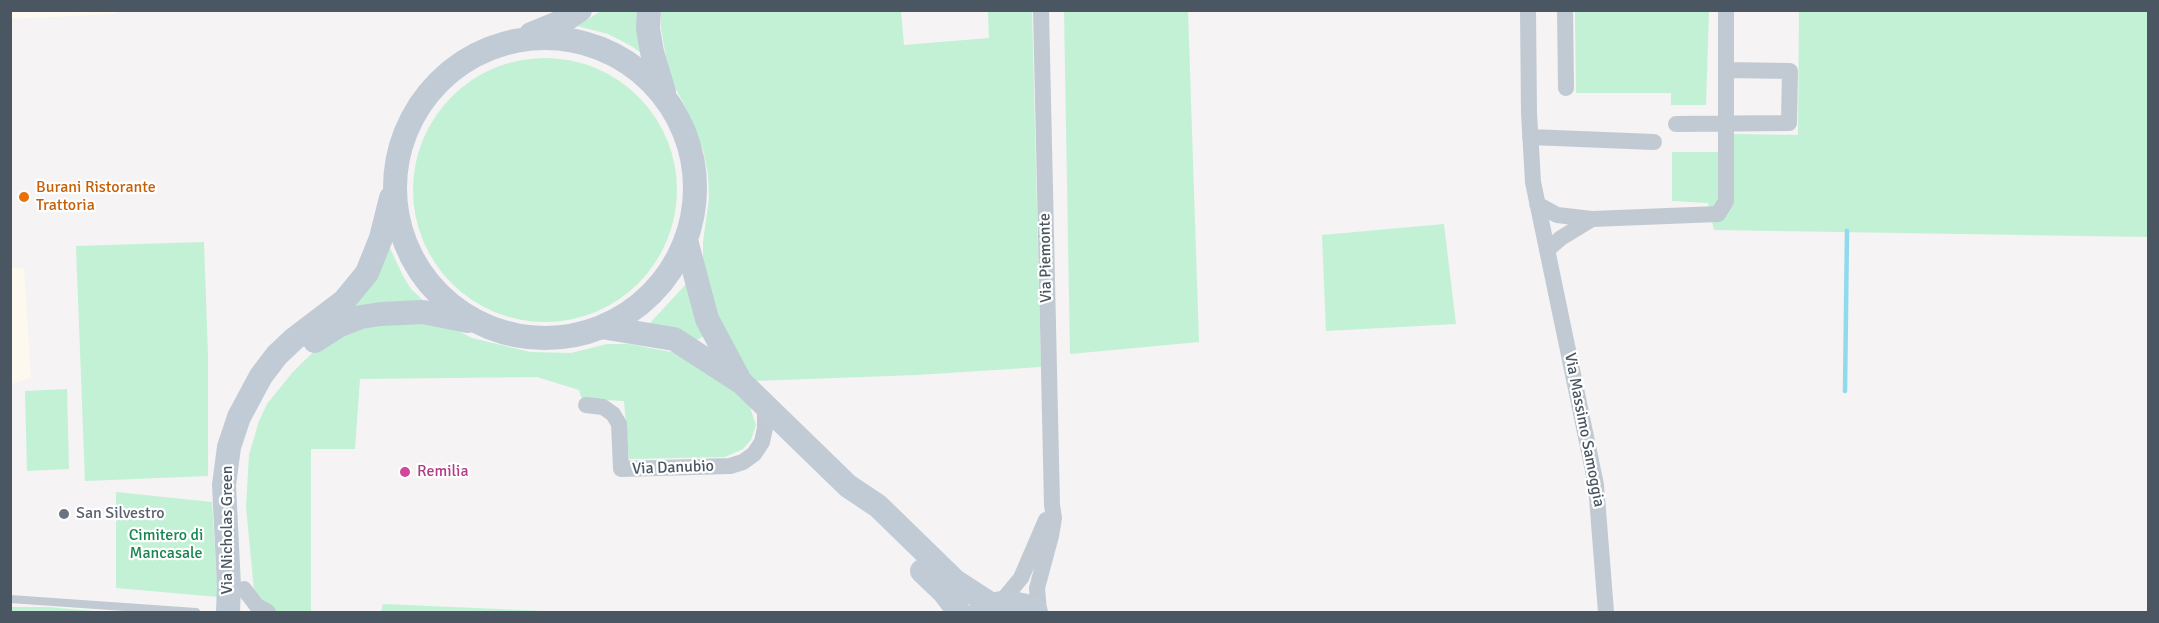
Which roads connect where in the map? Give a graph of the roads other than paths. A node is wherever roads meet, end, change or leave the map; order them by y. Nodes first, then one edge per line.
1 (580, 10) edge
2 (649, 10) edge
3 (1041, 10) edge
4 (1528, 10) edge
5 (1565, 10) edge
6 (1726, 10) edge
7 (514, 41) junction
8 (1726, 70) junction
9 (1566, 88) dead end
10 (666, 98) junction
11 (1676, 124) dead end
12 (1726, 125) junction
13 (1530, 137) junction
14 (1654, 142) dead end
15 (395, 182) junction
16 (1537, 204) junction
17 (1592, 219) junction
18 (686, 240) junction
19 (1547, 250) junction
20 (479, 323) junction
21 (601, 327) junction
22 (741, 383) junction
23 (762, 404) junction
24 (586, 405) dead end
25 (848, 486) junction
26 (1052, 505) junction
27 (10, 599) edge
28 (243, 601) edge
29 (991, 606) edge
30 (196, 612) edge
31 (228, 612) edge
32 (267, 612) edge
33 (959, 612) edge
34 (1038, 612) edge
35 (1606, 612) edge

1 - 7 street
2 - 10 street
3 - 26 street, Via Piemonte
4 - 13 street, Via Massimo Samoggia
5 - 9 street
6 - 8 street
7 - 10 street
7 - 15 street
8 - 12 street
8 - 12 street
10 - 18 street
11 - 12 street
12 - 17 street
13 - 14 street
13 - 16 street, Via Massimo Samoggia
15 - 20 street
15 - 31 street, Via Nicholas Green
16 - 17 street
16 - 19 street, Via Massimo Samoggia
17 - 19 street
18 - 21 street
18 - 22 street
19 - 35 street, Via Massimo Samoggia
20 - 21 street
20 - 28 street, Via Nicholas Green
21 - 22 street
22 - 23 street
23 - 24 street, Via Danubio
23 - 25 street
25 - 29 street
25 - 33 street
26 - 29 street, Via Piemonte
26 - 34 street, Via Piemonte
27 - 30 lane
28 - 32 street
29 - 34 street

